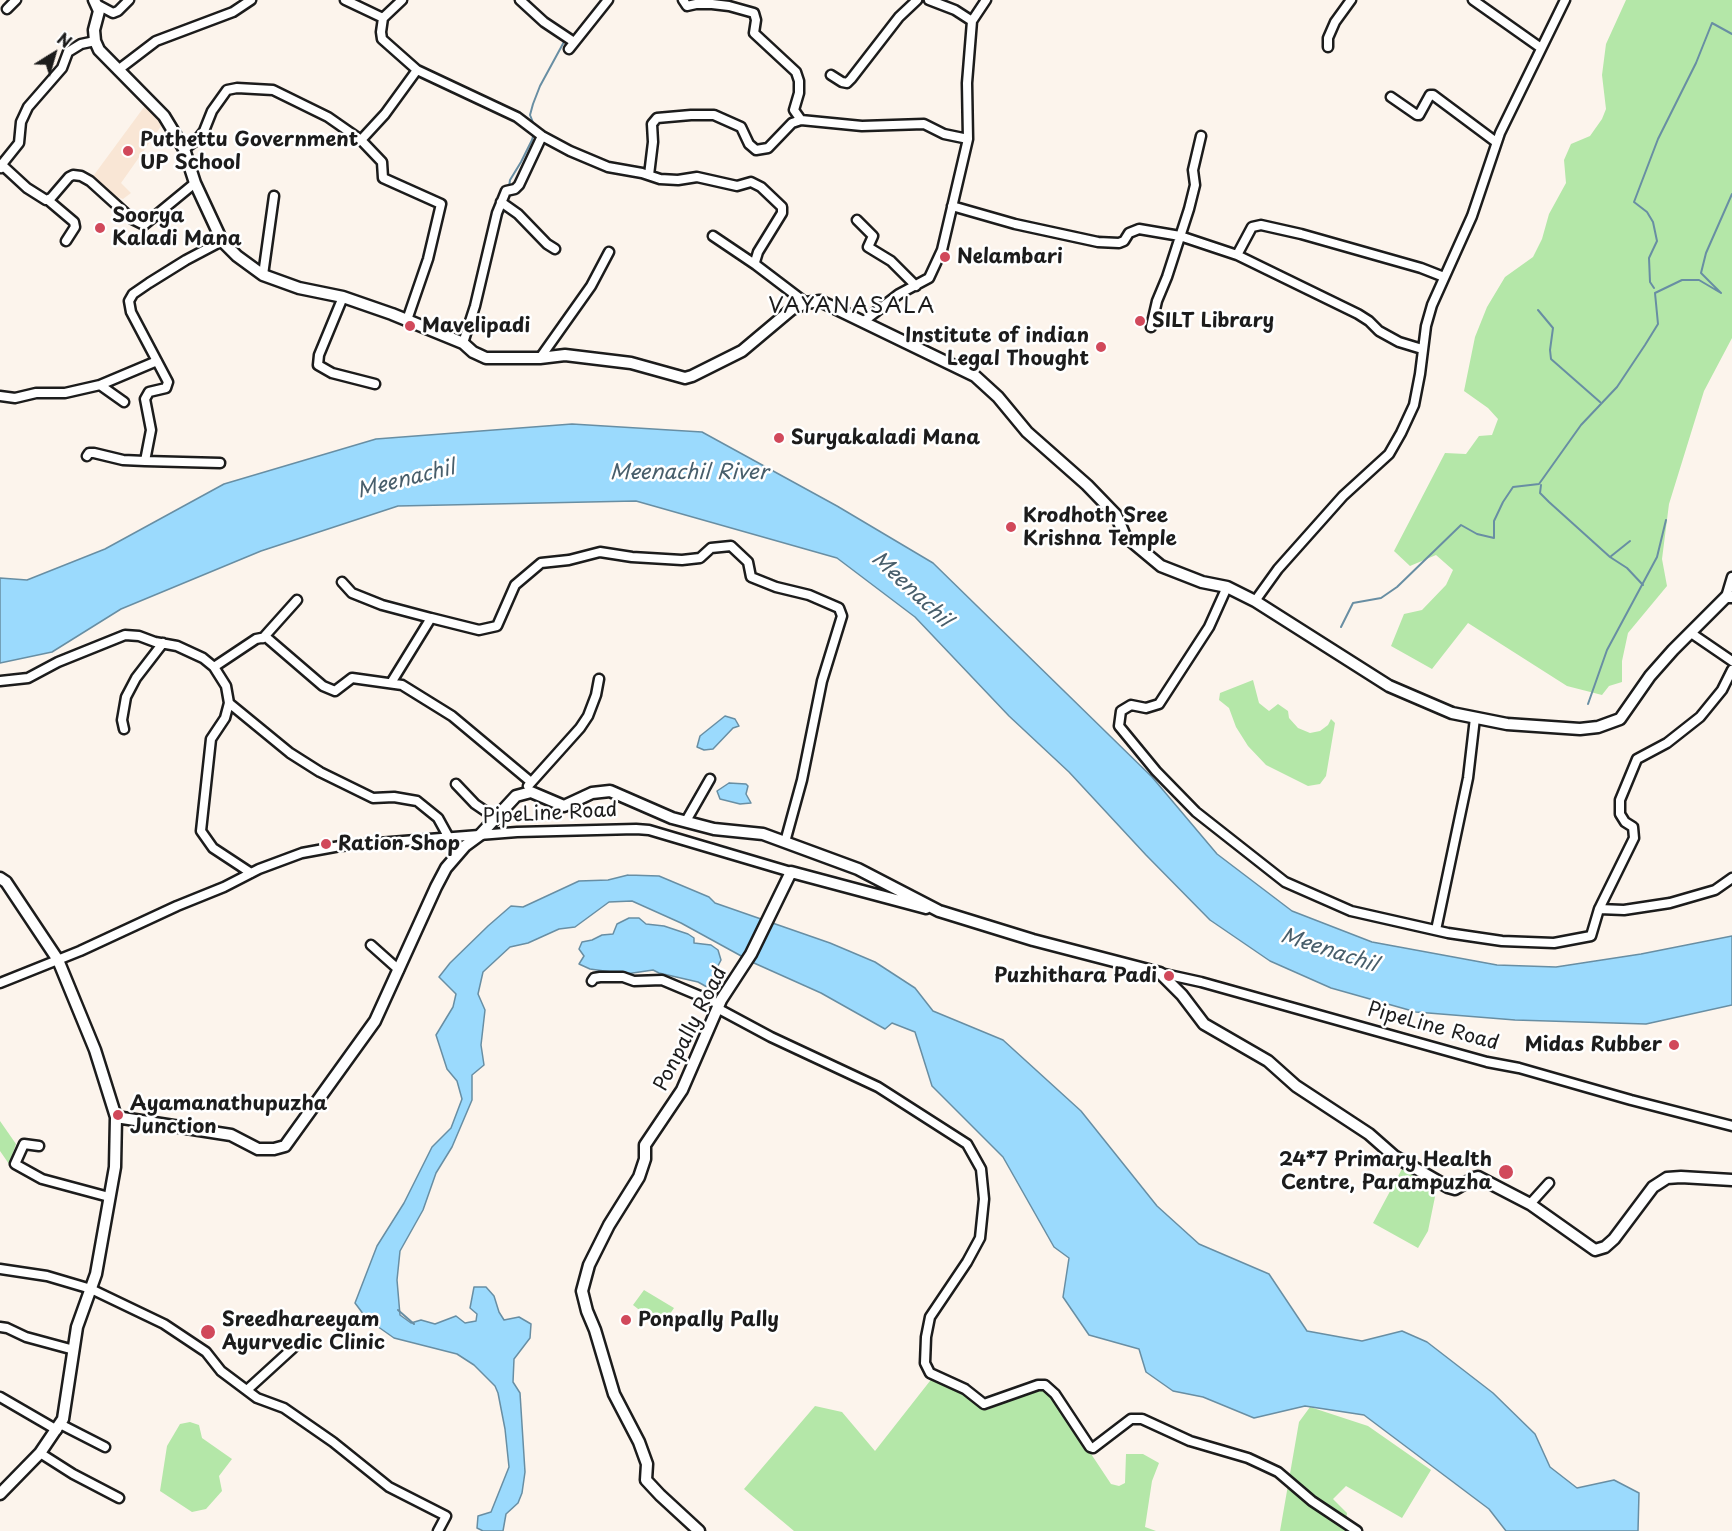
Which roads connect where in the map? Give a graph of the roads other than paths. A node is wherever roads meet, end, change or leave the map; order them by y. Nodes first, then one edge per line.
1 (16, 0) edge
2 (129, 0) edge
3 (252, 0) edge
4 (345, 0) edge
5 (402, 0) edge
6 (520, 0) edge
7 (608, 0) edge
8 (684, 0) edge
9 (917, 0) edge
10 (929, 0) edge
11 (986, 0) edge
12 (1351, 0) edge
13 (1473, 0) edge
14 (1565, 0) edge
15 (96, 2) edge
16 (7, 9) dead end
17 (383, 18) junction
18 (972, 21) junction
19 (95, 41) junction
20 (1328, 47) dead end
21 (1541, 48) junction
22 (118, 70) junction
23 (417, 70) junction
24 (831, 75) dead end
25 (1391, 97) dead end
26 (801, 120) junction
27 (542, 136) junction
28 (1201, 136) dead end
29 (968, 139) junction
30 (361, 140) junction
31 (1496, 142) junction
32 (184, 149) junction
33 (1, 165) edge
34 (649, 175) junction
35 (195, 183) junction
36 (274, 196) dead end
37 (48, 200) junction
38 (501, 202) junction
39 (952, 206) junction
40 (857, 219) dead end
41 (713, 236) dead end
42 (1180, 236) junction
43 (66, 241) dead end
44 (222, 241) junction
45 (555, 249) dead end
46 (609, 252) dead end
47 (1237, 255) junction
48 (756, 265) junction
49 (263, 275) junction
50 (1444, 277) junction
51 (916, 286) junction
52 (343, 297) junction
53 (806, 303) junction
54 (407, 320) junction
55 (864, 321) junction
56 (1151, 327) dead end
57 (463, 343) junction
58 (1422, 350) junction
59 (540, 358) junction
60 (157, 361) junction
61 (375, 384) dead end
62 (100, 385) junction
63 (0, 396) edge
64 (124, 402) dead end
65 (87, 456) dead end
66 (145, 461) junction
67 (220, 463) dead end
68 (1732, 577) edge
69 (342, 582) dead end
70 (1227, 587) junction
71 (1729, 597) edge
72 (297, 600) dead end
73 (1255, 601) junction
74 (431, 618) junction
75 (1691, 633) junction
76 (263, 638) junction
77 (163, 643) junction
78 (1732, 661) edge
79 (214, 668) junction
80 (1732, 670) edge
81 (599, 679) dead end
82 (0, 681) edge
83 (391, 683) junction
84 (229, 703) junction
85 (1474, 718) junction
86 (124, 729) dead end
87 (710, 779) dead end
88 (531, 782) junction
89 (456, 784) dead end
90 (523, 794) junction
91 (496, 819) junction
92 (686, 821) junction
93 (480, 836) junction
94 (449, 838) junction
95 (784, 842) junction
96 (791, 872) junction
97 (251, 873) junction
98 (0, 878) edge
99 (1732, 878) edge
100 (1599, 909) junction
101 (939, 911) junction
102 (1436, 930) junction
103 (371, 945) dead end
104 (57, 960) junction
105 (399, 970) junction
106 (1160, 973) junction
107 (592, 981) dead end
108 (0, 983) edge
109 (718, 1006) junction
110 (117, 1117) junction
111 (1732, 1125) edge
112 (39, 1146) dead end
113 (1732, 1180) edge
114 (1549, 1183) dead end
115 (110, 1197) junction
116 (1530, 1204) junction
117 (0, 1269) edge
118 (91, 1289) junction
119 (0, 1327) edge
120 (294, 1348) dead end
121 (74, 1350) junction
122 (247, 1390) junction
123 (0, 1397) edge
124 (58, 1427) junction
125 (105, 1447) dead end
126 (40, 1453) junction
127 (0, 1494) edge
128 (119, 1498) dead end
129 (438, 1531) edge
130 (699, 1531) edge
131 (1357, 1531) edge

1 - 16 street
2 - 15 street
3 - 22 street
4 - 17 street
5 - 17 street
6 - 7 street
8 - 26 street
9 - 24 street
10 - 18 street
11 - 18 street
12 - 20 street
13 - 21 street
14 - 21 street
15 - 19 main road
17 - 23 street
18 - 29 street
19 - 22 main road
19 - 33 street
21 - 31 street
22 - 32 main road
23 - 27 street
23 - 30 street
25 - 31 street
26 - 29 street
26 - 34 street
27 - 34 street
27 - 38 street
28 - 42 street
29 - 39 street
30 - 32 street
30 - 54 street
31 - 50 street
32 - 35 main road
33 - 37 street
34 - 48 street
35 - 37 street
35 - 44 main road
36 - 49 street
37 - 43 street
38 - 45 street
38 - 57 street
39 - 42 street
39 - 51 street
40 - 51 street
41 - 48 street
42 - 47 street
42 - 56 street
44 - 49 main road
44 - 60 street
46 - 59 street
47 - 50 street
47 - 58 street
48 - 53 street
49 - 52 main road
50 - 58 street
51 - 55 street
52 - 54 main road
52 - 61 street
53 - 55 main road
53 - 59 main road
54 - 57 main road
55 - 70 main road
57 - 59 main road
58 - 73 street
60 - 62 street
60 - 66 street
62 - 63 street
62 - 64 street
65 - 66 street
66 - 67 street
68 - 71 street
69 - 74 street
70 - 73 main road
70 - 102 street
71 - 75 main road
72 - 76 street
73 - 85 main road
74 - 83 street
74 - 95 street
75 - 78 street
75 - 85 main road
76 - 79 street
76 - 83 street
77 - 79 street
77 - 82 street
77 - 86 street
79 - 84 street
80 - 100 street
81 - 88 street
83 - 88 street
84 - 94 street
84 - 97 street
85 - 102 street
87 - 92 street
88 - 90 street
89 - 91 street
90 - 91 main road
90 - 92 main road
91 - 93 main road
92 - 95 main road
93 - 94 street, PipeLine Road
93 - 96 street, PipeLine Road
93 - 105 main road
94 - 97 street, PipeLine Road
95 - 101 main road
96 - 101 main road, PipeLine Road
96 - 109 main road, Ponpally Road
97 - 104 street, PipeLine Road
98 - 104 main road
99 - 100 street
100 - 102 street
101 - 106 main road
103 - 105 street
104 - 108 street, PipeLine Road
104 - 110 main road
105 - 110 main road
106 - 111 street, PipeLine Road
106 - 116 main road
107 - 109 street
109 - 130 main road, Ponpally Road
109 - 131 street
110 - 115 main road
112 - 115 street
113 - 116 main road
114 - 116 street
115 - 118 main road
117 - 118 street
118 - 121 main road
118 - 122 street
119 - 121 street
120 - 122 street
121 - 124 main road
122 - 129 street
123 - 124 street
124 - 125 street
124 - 126 main road
126 - 127 main road
126 - 128 street

